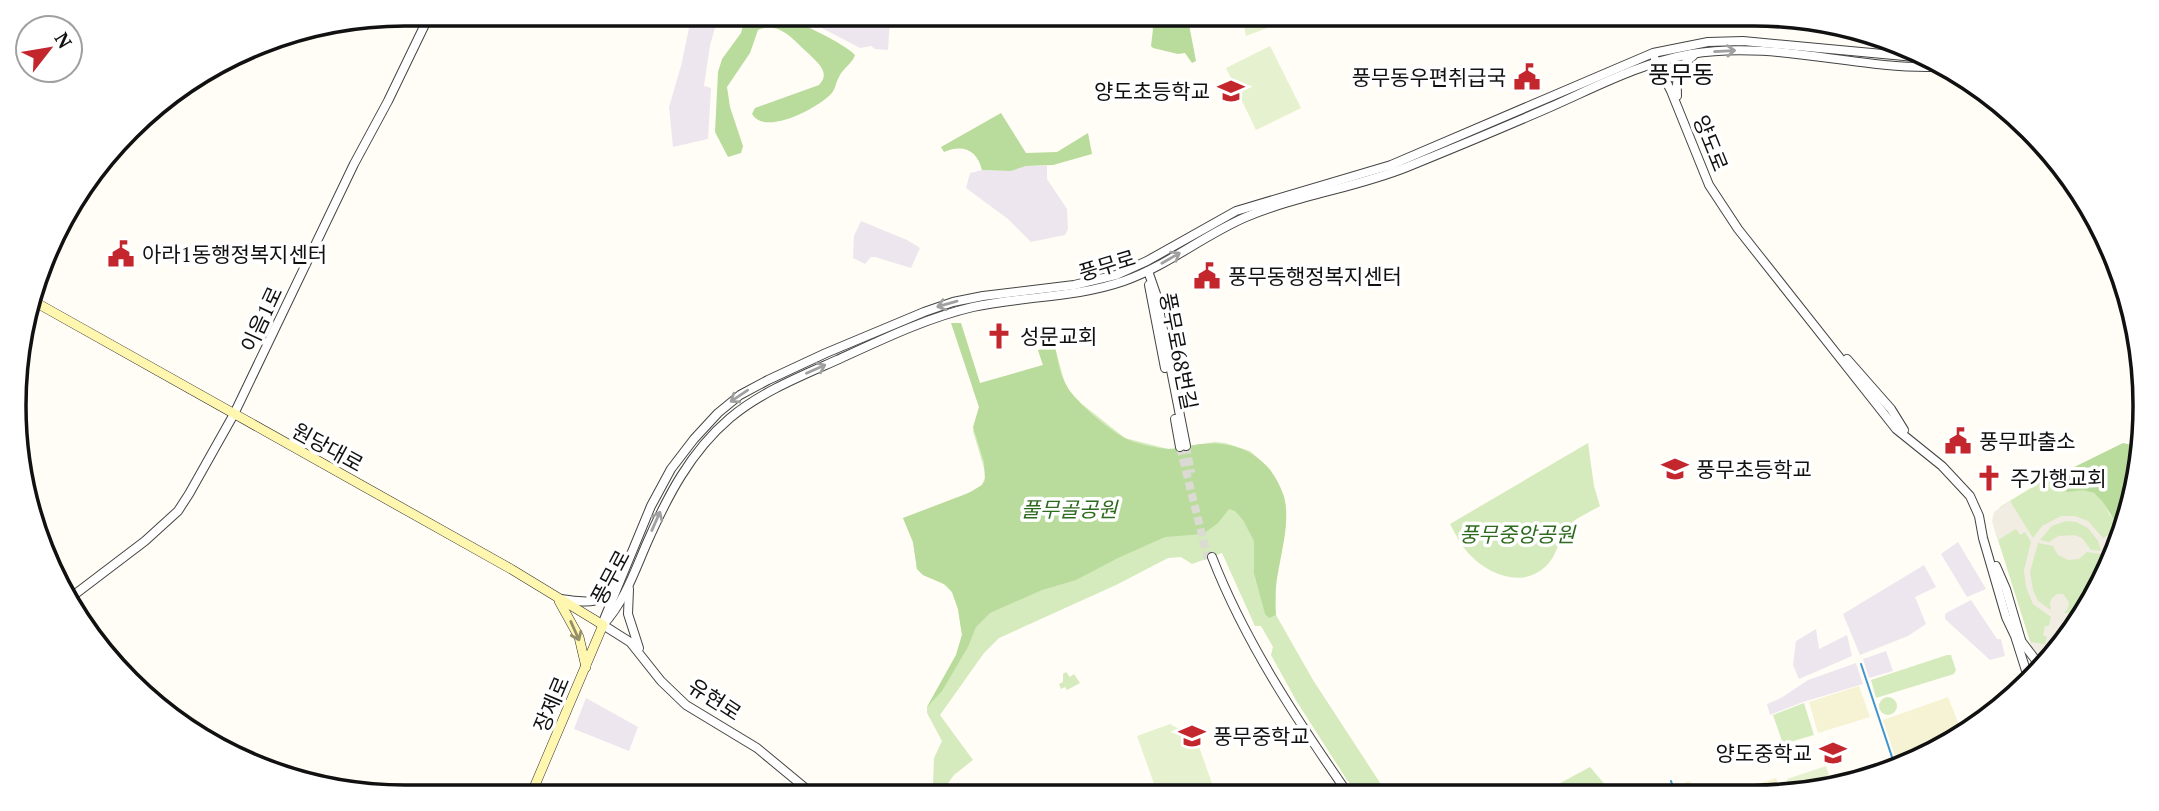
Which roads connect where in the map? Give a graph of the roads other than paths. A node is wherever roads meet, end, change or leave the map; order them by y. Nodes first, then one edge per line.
1 (424, 26) edge
2 (1696, 54) junction
3 (1900, 56) edge
4 (1657, 58) junction
5 (1924, 67) edge
6 (1677, 96) junction
7 (1148, 271) junction
8 (40, 305) edge
9 (234, 414) junction
10 (1183, 446) tunnel mouth
11 (1210, 558) tunnel mouth
12 (621, 577) junction
13 (629, 583) junction
14 (76, 593) edge
15 (557, 598) junction
16 (603, 625) junction
17 (2022, 642) junction
18 (643, 657) junction
19 (2035, 661) edge
20 (2030, 666) edge
21 (586, 667) junction
22 (2026, 670) edge
23 (535, 785) edge
24 (802, 785) edge
25 (1341, 785) edge

1 - 9 street, 이음1로
2 - 4 street, 풍무로
2 -> 5 street, 풍무로
2 - 6 street
3 - 4 street, 풍무로
4 - 6 street, 양도로
7 -> 4 street, 풍무로
4 -> 12 street, 풍무로
4 - 22 street, 양도로
6 - 17 street, 양도로
7 - 10 street, 풍무로68번길
13 -> 7 street, 풍무로
8 - 9 main road, 원당대로
9 - 14 street, 이음1로
9 - 15 main road, 원당대로
11 - 25 street
12 - 15 street
12 - 16 street, 풍무로
13 - 16 street, 풍무로
13 - 18 street
15 - 16 main road, 원당대로
15 -> 21 main road
16 - 18 street, 유현로
16 - 21 main road, 장제로
17 - 19 street
17 - 20 street, 양도로
18 - 24 street, 유현로
21 - 23 main road, 장제로

